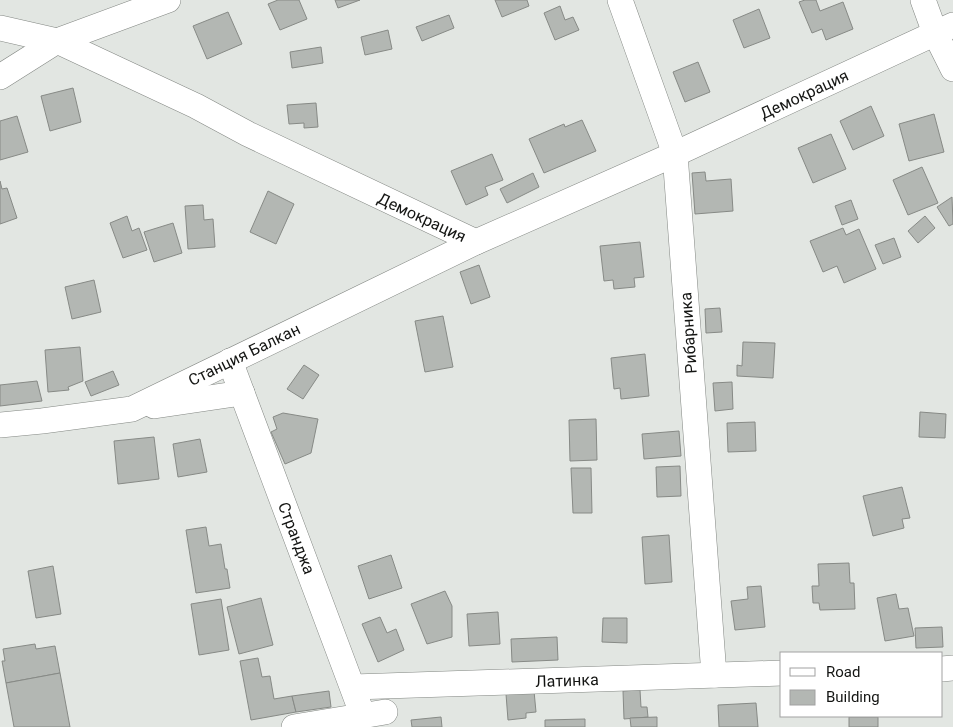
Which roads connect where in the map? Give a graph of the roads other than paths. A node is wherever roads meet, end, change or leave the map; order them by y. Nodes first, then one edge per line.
1 (168, 0) edge
2 (620, 0) edge
3 (923, 0) edge
4 (0, 28) edge
5 (944, 29) edge
6 (56, 41) junction
7 (953, 68) edge
8 (0, 77) edge
9 (675, 154) junction
10 (476, 242) junction
11 (230, 361) junction
12 (242, 393) junction
13 (132, 409) junction
14 (0, 425) edge
15 (780, 673) edge
16 (714, 675) junction
17 (353, 687) junction
18 (381, 687) junction
19 (378, 719) edge
20 (294, 727) edge

1 - 6 street
2 - 9 street, Рибарника
3 - 5 street
4 - 6 street, Демокрация
5 - 7 street
5 - 9 street, Демокрация
6 - 8 street
6 - 10 street, Демокрация
9 - 10 street, Демокрация
9 - 16 street, Рибарника
10 - 11 street, Станция Балкан
11 - 12 street, Странджа
11 - 13 street, Станция Балкан
12 - 13 street
12 - 17 street, Странджа
13 - 14 street, Станция Балкан
15 - 16 street, Латинка
16 - 18 street, Латинка
17 - 18 street, Латинка
17 - 19 street, Странджа
18 - 19 street
19 - 20 street

